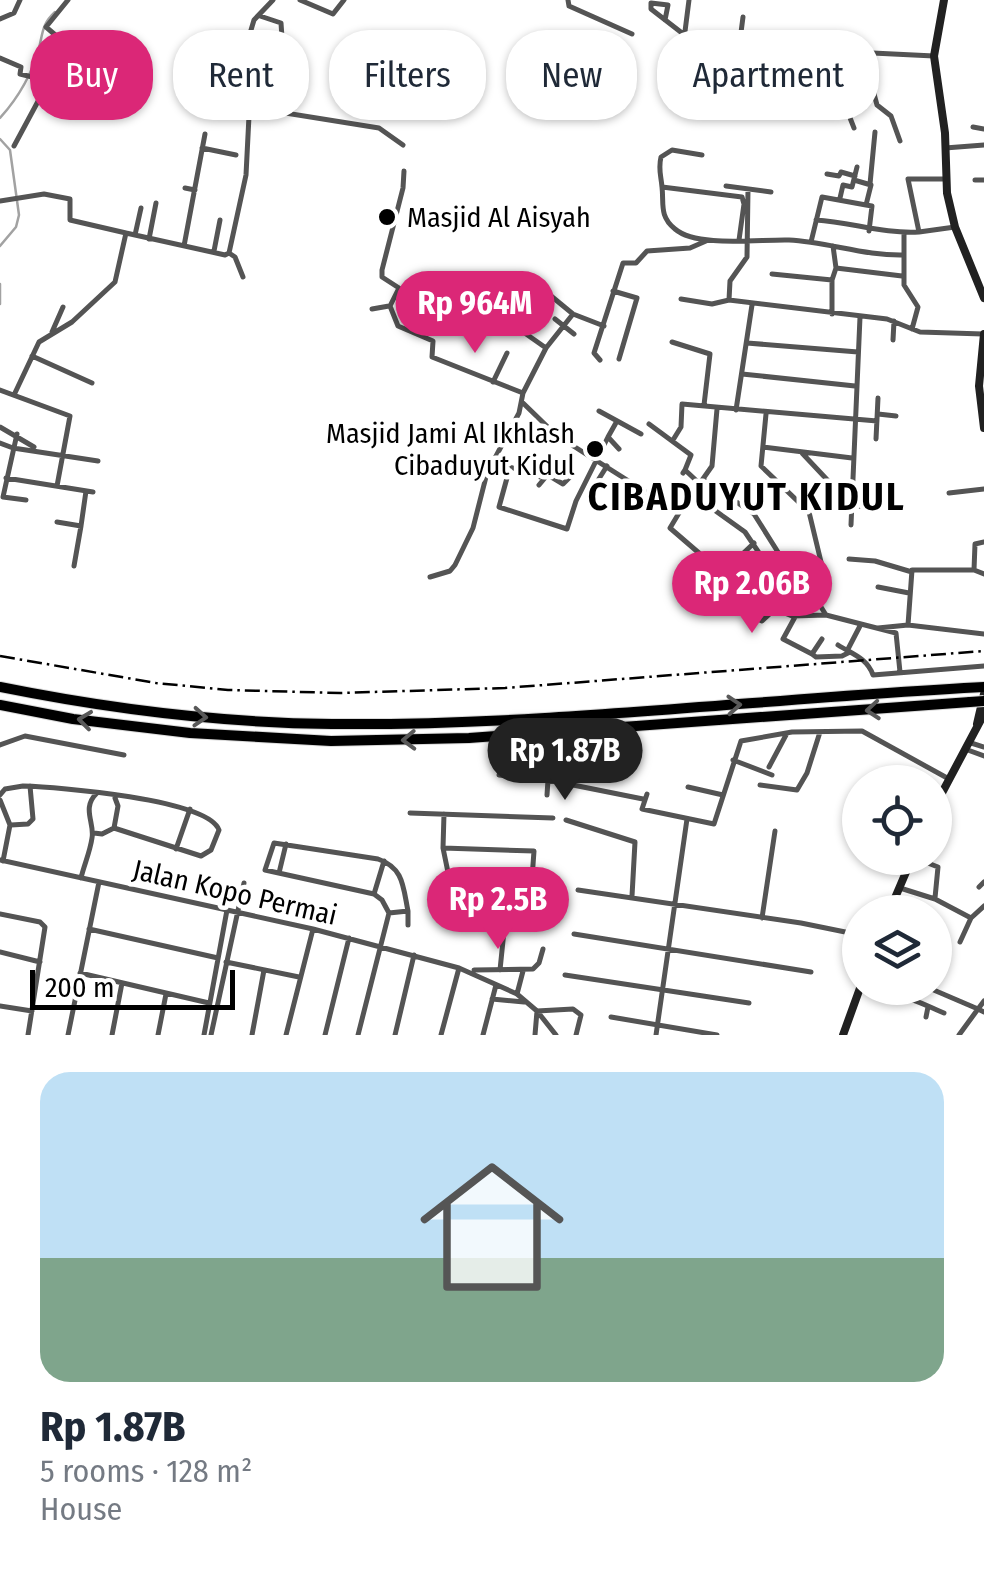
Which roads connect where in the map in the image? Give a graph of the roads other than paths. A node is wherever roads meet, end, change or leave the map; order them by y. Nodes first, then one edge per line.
1 (20, 0) edge
2 (68, 0) edge
3 (273, 0) edge
4 (300, 0) edge
5 (344, 0) edge
6 (689, 0) edge
7 (944, 0) edge
8 (568, 2) edge
9 (260, 16) junction
10 (743, 16) dead end
11 (0, 19) edge
12 (664, 20) dead end
13 (50, 30) edge
14 (251, 30) edge
15 (281, 30) edge
16 (624, 30) edge
17 (678, 30) edge
18 (683, 30) edge
19 (741, 30) edge
20 (879, 53) edge
21 (934, 56) junction
22 (0, 60) edge
23 (30, 76) edge
24 (879, 106) edge
25 (30, 117) edge
26 (851, 120) edge
27 (973, 127) dead end
28 (854, 128) dead end
29 (984, 129) edge
30 (875, 132) dead end
31 (206, 134) dead end
32 (900, 141) dead end
33 (984, 144) edge
34 (403, 145) dead end
35 (14, 146) dead end
36 (202, 148) junction
37 (945, 148) junction
38 (236, 155) dead end
39 (702, 155) dead end
40 (857, 167) dead end
41 (404, 171) dead end
42 (828, 174) dead end
43 (855, 178) junction
44 (946, 179) junction
45 (975, 180) dead end
46 (984, 180) edge
47 (870, 184) junction
48 (726, 186) dead end
49 (662, 187) junction
50 (185, 188) dead end
51 (195, 190) junction
52 (748, 190) junction
53 (771, 192) dead end
54 (840, 198) junction
55 (0, 201) edge
56 (156, 203) dead end
57 (866, 204) junction
58 (141, 208) dead end
59 (182, 208) dead end
60 (192, 209) junction
61 (220, 220) dead end
62 (816, 220) junction
63 (955, 227) junction
64 (869, 231) junction
65 (904, 232) junction
66 (919, 232) junction
67 (126, 234) junction
68 (135, 236) junction
69 (149, 240) junction
70 (708, 240) junction
71 (742, 240) junction
72 (811, 243) junction
73 (184, 246) junction
74 (833, 246) junction
75 (214, 252) junction
76 (229, 252) junction
77 (904, 255) junction
78 (836, 268) junction
79 (772, 274) dead end
80 (904, 276) junction
81 (242, 277) dead end
82 (832, 280) junction
83 (613, 290) junction
84 (545, 291) dead end
85 (984, 298) edge
86 (681, 299) dead end
87 (729, 300) junction
88 (752, 305) junction
89 (390, 306) junction
90 (63, 307) dead end
91 (372, 310) dead end
92 (573, 314) junction
93 (832, 314) junction
94 (490, 316) dead end
95 (860, 317) junction
96 (555, 320) dead end
97 (894, 321) junction
98 (562, 325) junction
99 (604, 326) junction
100 (912, 329) junction
101 (52, 332) junction
102 (574, 334) dead end
103 (984, 334) edge
104 (893, 340) dead end
105 (672, 342) dead end
106 (747, 343) junction
107 (546, 348) junction
108 (858, 352) junction
109 (507, 354) dead end
110 (32, 356) junction
111 (619, 359) dead end
112 (600, 360) dead end
113 (742, 374) junction
114 (493, 382) junction
115 (92, 383) dead end
116 (855, 386) junction
117 (981, 386) edge
118 (0, 390) edge
119 (523, 392) junction
120 (14, 395) junction
121 (878, 398) dead end
122 (524, 403) junction
123 (704, 405) junction
124 (718, 409) junction
125 (736, 410) junction
126 (599, 411) dead end
127 (766, 414) junction
128 (896, 416) dead end
129 (878, 418) junction
130 (617, 421) junction
131 (855, 421) junction
132 (649, 424) dead end
133 (0, 426) edge
134 (984, 428) edge
135 (17, 434) junction
136 (641, 434) dead end
137 (608, 437) junction
138 (876, 439) dead end
139 (673, 440) junction
140 (0, 443) edge
141 (764, 447) junction
142 (12, 448) junction
143 (37, 449) junction
144 (619, 449) dead end
145 (802, 452) junction
146 (64, 456) junction
147 (494, 458) junction
148 (852, 458) junction
149 (98, 461) dead end
150 (598, 462) junction
151 (554, 466) dead end
152 (607, 466) junction
153 (762, 466) junction
154 (752, 467) dead end
155 (510, 468) junction
156 (6, 478) junction
157 (570, 478) dead end
158 (543, 479) junction
159 (701, 481) junction
160 (57, 486) junction
161 (984, 489) edge
162 (590, 493) dead end
163 (692, 494) junction
164 (949, 494) dead end
165 (1, 500) edge
166 (26, 500) dead end
167 (851, 505) junction
168 (872, 508) dead end
169 (680, 513) junction
170 (58, 522) dead end
171 (851, 525) dead end
172 (80, 526) junction
173 (984, 542) edge
174 (754, 543) junction
175 (702, 556) junction
176 (848, 559) dead end
177 (731, 565) dead end
178 (74, 566) dead end
179 (822, 566) dead end
180 (974, 570) junction
181 (690, 572) dead end
182 (912, 572) junction
183 (984, 574) edge
184 (430, 577) dead end
185 (878, 587) dead end
186 (908, 593) junction
187 (721, 601) dead end
188 (775, 609) junction
189 (797, 615) junction
190 (826, 615) junction
191 (861, 624) junction
192 (908, 624) junction
193 (878, 628) junction
194 (984, 634) edge
195 (822, 640) dead end
196 (838, 645) dead end
197 (848, 652) junction
198 (812, 654) junction
199 (984, 666) edge
200 (900, 672) junction
201 (0, 687) edge
202 (984, 694) edge
203 (0, 704) edge
204 (984, 714) edge
205 (977, 724) junction
206 (820, 732) junction
207 (788, 733) junction
208 (0, 745) edge
209 (966, 746) junction
210 (984, 746) edge
211 (124, 755) dead end
212 (982, 755) edge
213 (733, 760) junction
214 (984, 764) edge
215 (923, 765) edge
216 (769, 767) dead end
217 (952, 772) edge
218 (500, 775) dead end
219 (772, 775) dead end
220 (548, 780) junction
221 (760, 785) dead end
222 (30, 786) junction
223 (688, 787) dead end
224 (97, 794) junction
225 (724, 795) junction
226 (114, 796) junction
227 (547, 796) dead end
228 (0, 797) edge
229 (190, 810) junction
230 (410, 813) dead end
231 (444, 814) junction
232 (552, 818) dead end
233 (687, 819) junction
234 (566, 820) dead end
235 (10, 825) junction
236 (114, 828) junction
237 (776, 831) dead end
238 (94, 833) junction
239 (286, 844) junction
240 (176, 848) junction
241 (443, 848) junction
242 (1, 860) edge
243 (384, 861) junction
244 (279, 874) junction
245 (904, 875) edge
246 (80, 878) junction
247 (99, 882) junction
248 (244, 883) dead end
249 (450, 884) junction
250 (533, 886) junction
251 (898, 888) junction
252 (578, 890) dead end
253 (374, 894) junction
254 (895, 895) edge
255 (919, 895) edge
256 (632, 896) junction
257 (674, 904) junction
258 (984, 906) edge
259 (952, 909) edge
260 (408, 910) junction
261 (232, 911) junction
262 (389, 912) junction
263 (0, 914) edge
264 (762, 918) junction
265 (970, 918) junction
266 (505, 921) junction
267 (408, 925) dead end
268 (89, 929) junction
269 (312, 929) junction
270 (842, 932) edge
271 (574, 934) dead end
272 (348, 938) junction
273 (960, 942) dead end
274 (379, 946) junction
275 (669, 948) junction
276 (543, 949) dead end
277 (0, 952) edge
278 (414, 955) junction
279 (218, 958) junction
280 (40, 962) junction
281 (226, 962) junction
282 (463, 969) junction
283 (264, 970) junction
284 (500, 970) junction
285 (522, 971) junction
286 (811, 972) dead end
287 (80, 973) junction
288 (565, 975) dead end
289 (299, 977) junction
290 (122, 982) junction
291 (497, 983) junction
292 (664, 988) junction
293 (166, 993) junction
294 (517, 994) junction
295 (952, 998) edge
296 (492, 999) junction
297 (984, 1001) edge
298 (209, 1002) junction
299 (527, 1002) junction
300 (748, 1004) dead end
301 (853, 1005) edge
302 (924, 1005) edge
303 (0, 1006) edge
304 (928, 1007) junction
305 (981, 1010) edge
306 (32, 1011) junction
307 (537, 1011) junction
308 (944, 1013) dead end
309 (611, 1017) dead end
310 (926, 1017) dead end
311 (658, 1024) junction
312 (28, 1035) edge
313 (68, 1035) edge
314 (112, 1035) edge
315 (158, 1035) edge
316 (207, 1035) edge
317 (252, 1035) edge
318 (286, 1035) edge
319 (325, 1035) edge
320 (358, 1035) edge
321 (395, 1035) edge
322 (442, 1035) edge
323 (483, 1035) edge
324 (535, 1035) edge
325 (556, 1035) edge
326 (576, 1035) edge
327 (656, 1035) edge
328 (717, 1035) edge
329 (842, 1035) edge
330 (959, 1035) edge

1 - 11 street
2 - 13 street
3 - 9 street
4 - 5 street
6 - 18 street
7 - 21 main road
8 - 16 street
9 - 14 street
9 - 15 street
10 - 19 street
12 - 17 street
20 - 21 street
21 - 37 main road
22 - 23 street
24 - 32 street
25 - 35 street
26 - 28 street
27 - 29 street
30 - 47 street
31 - 36 street
33 - 37 street
34 - 76 street
36 - 38 street
36 - 51 street
37 - 44 main road
39 - 49 street
40 - 43 street
41 - 89 street
42 - 43 street
43 - 47 street
43 - 54 street
44 - 63 main road
44 - 66 street
45 - 46 street
47 - 57 street
48 - 52 street
49 - 70 street
49 - 71 street
50 - 51 street
51 - 60 street
52 - 53 street
52 - 71 street
54 - 57 street
54 - 62 street
55 - 67 street
56 - 69 street
57 - 64 street
58 - 68 street
59 - 60 street
60 - 73 street
61 - 75 street
62 - 64 street
62 - 72 street
63 - 66 street
63 - 85 main road
64 - 65 street
65 - 66 street
65 - 77 street
67 - 68 street
67 - 101 street
68 - 69 street
69 - 73 street
70 - 71 street
70 - 83 street
71 - 72 street
71 - 87 street
72 - 74 street
73 - 75 street
74 - 77 street
74 - 78 street
75 - 76 street
76 - 81 street
77 - 80 street
78 - 80 street
78 - 82 street
79 - 82 street
80 - 100 street
82 - 93 street
83 - 99 street
83 - 111 street
84 - 92 street
86 - 87 street
87 - 88 street
88 - 93 street
88 - 106 street
89 - 91 street
89 - 114 street
90 - 101 street
92 - 98 street
92 - 99 street
93 - 95 street
94 - 107 street
95 - 97 street
95 - 108 street
96 - 98 street
97 - 100 street
97 - 104 street
98 - 102 street
98 - 107 street
99 - 112 street
100 - 103 street
101 - 110 street
103 - 117 main road
105 - 123 street
106 - 108 street
106 - 113 street
107 - 119 street
108 - 116 street
109 - 114 street
110 - 115 street
110 - 120 street
113 - 116 street
113 - 125 street
114 - 119 street
116 - 131 street
117 - 134 main road
118 - 120 street
119 - 122 street
120 - 146 street
121 - 129 street
122 - 147 street
122 - 150 street
123 - 124 street
123 - 139 street
124 - 125 street
124 - 159 street
125 - 127 street
126 - 130 street
127 - 131 street
127 - 141 street
128 - 129 street
129 - 131 street
129 - 138 street
130 - 136 street
130 - 137 street
131 - 148 street
132 - 139 street
133 - 135 street
135 - 142 street
135 - 143 street
137 - 144 street
137 - 150 street
139 - 159 street
140 - 142 street
141 - 145 street
141 - 153 street
142 - 143 street
142 - 156 street
143 - 146 street
145 - 148 street
145 - 167 street
146 - 149 street
146 - 160 street
147 - 155 street
147 - 184 street
148 - 167 street
150 - 152 street
150 - 155 street
151 - 158 street
152 - 162 street
152 - 169 street
153 - 154 street
153 - 179 street
155 - 158 street
156 - 160 street
156 - 165 street
157 - 158 street
159 - 163 street
159 - 190 street
160 - 172 street
161 - 164 street
163 - 169 street
163 - 174 street
165 - 166 street
167 - 168 street
167 - 171 street
169 - 175 street
170 - 172 street
172 - 178 street
173 - 180 street
174 - 177 street
174 - 189 street
175 - 181 street
175 - 188 street
176 - 182 street
180 - 182 street
180 - 183 street
182 - 186 street
185 - 186 street
186 - 192 street
187 - 188 street
188 - 189 street
189 - 190 street
189 - 198 street
190 - 191 street
191 - 193 street
191 - 197 street
192 - 193 street
192 - 194 street
193 - 200 street
195 - 198 street
196 - 197 street
197 - 198 street
197 - 200 street
199 - 200 street
201 -> 202 highway
202 -> 203 highway, bridge
202 - 205 main road
204 - 205 main road
205 - 209 main road
206 - 207 street
206 - 215 street
206 - 221 street
207 - 213 street
207 - 216 street
208 - 211 street
209 - 210 street
209 - 212 street
209 - 217 main road
212 - 214 street
213 - 219 street
213 - 225 street
218 - 220 street
220 - 227 street
220 - 233 street
222 - 224 street
222 - 228 street
222 - 235 street
223 - 225 street
224 - 226 street
224 - 238 street
225 - 233 street
226 - 229 street
226 - 236 street
228 - 235 street
229 - 240 street
229 - 240 street
230 - 231 street
231 - 232 street
231 - 241 street
233 - 257 street
234 - 256 street
235 - 242 street
236 - 238 street
236 - 240 street
237 - 264 street
238 - 246 street
239 - 243 street
239 - 244 street
239 - 244 street
241 - 249 street
241 - 250 street
242 - 246 street, Jalan Kopo Permai
243 - 253 street
243 - 260 street
244 - 253 street
245 - 251 main road
246 - 247 street, Jalan Kopo Permai
247 - 261 street, Jalan Kopo Permai
247 - 268 street
248 - 261 street
249 - 250 street
249 - 266 street
250 - 266 street
251 - 254 main road
251 - 255 street
252 - 256 street
253 - 262 street
256 - 257 street
257 - 264 street
257 - 275 street
258 - 265 street
259 - 265 street
260 - 262 street
260 - 267 street
261 - 269 street, Jalan Kopo Permai
261 - 279 street
261 - 281 street
262 - 274 street
263 - 280 street
264 - 270 street
265 - 273 street
266 - 284 street
268 - 279 street
268 - 287 street
269 - 272 street, Jalan Kopo Permai
269 - 289 street
271 - 275 street
272 - 274 street, Jalan Kopo Permai
272 - 319 street
274 - 278 street, Jalan Kopo Permai
274 - 320 street
275 - 286 street
275 - 292 street
276 - 285 street
277 - 280 street
278 - 282 street, Jalan Kopo Permai
278 - 321 street
279 - 298 street
280 - 306 street
281 - 283 street
281 - 316 street
282 - 284 street
282 - 291 street, Jalan Kopo Permai
282 - 322 street
283 - 289 street
283 - 317 street
284 - 285 street
285 - 294 street
287 - 290 street
287 - 313 street
288 - 292 street
289 - 318 street
290 - 293 street
290 - 314 street
291 - 294 street, Jalan Kopo Permai
291 - 296 street
292 - 300 street
292 - 311 street
293 - 298 street
293 - 315 street
294 - 299 street, Jalan Kopo Permai
295 - 305 street
296 - 299 street
296 - 323 street
297 - 305 street
298 - 316 street
299 - 307 street, Jalan Kopo Permai
301 - 329 main road
302 - 304 street
303 - 306 street
304 - 308 street
304 - 310 street
305 - 330 street
306 - 312 street
307 - 324 street
307 - 325 street, Jalan Kopo Permai
307 - 326 street
309 - 311 street
311 - 327 street
311 - 328 street

